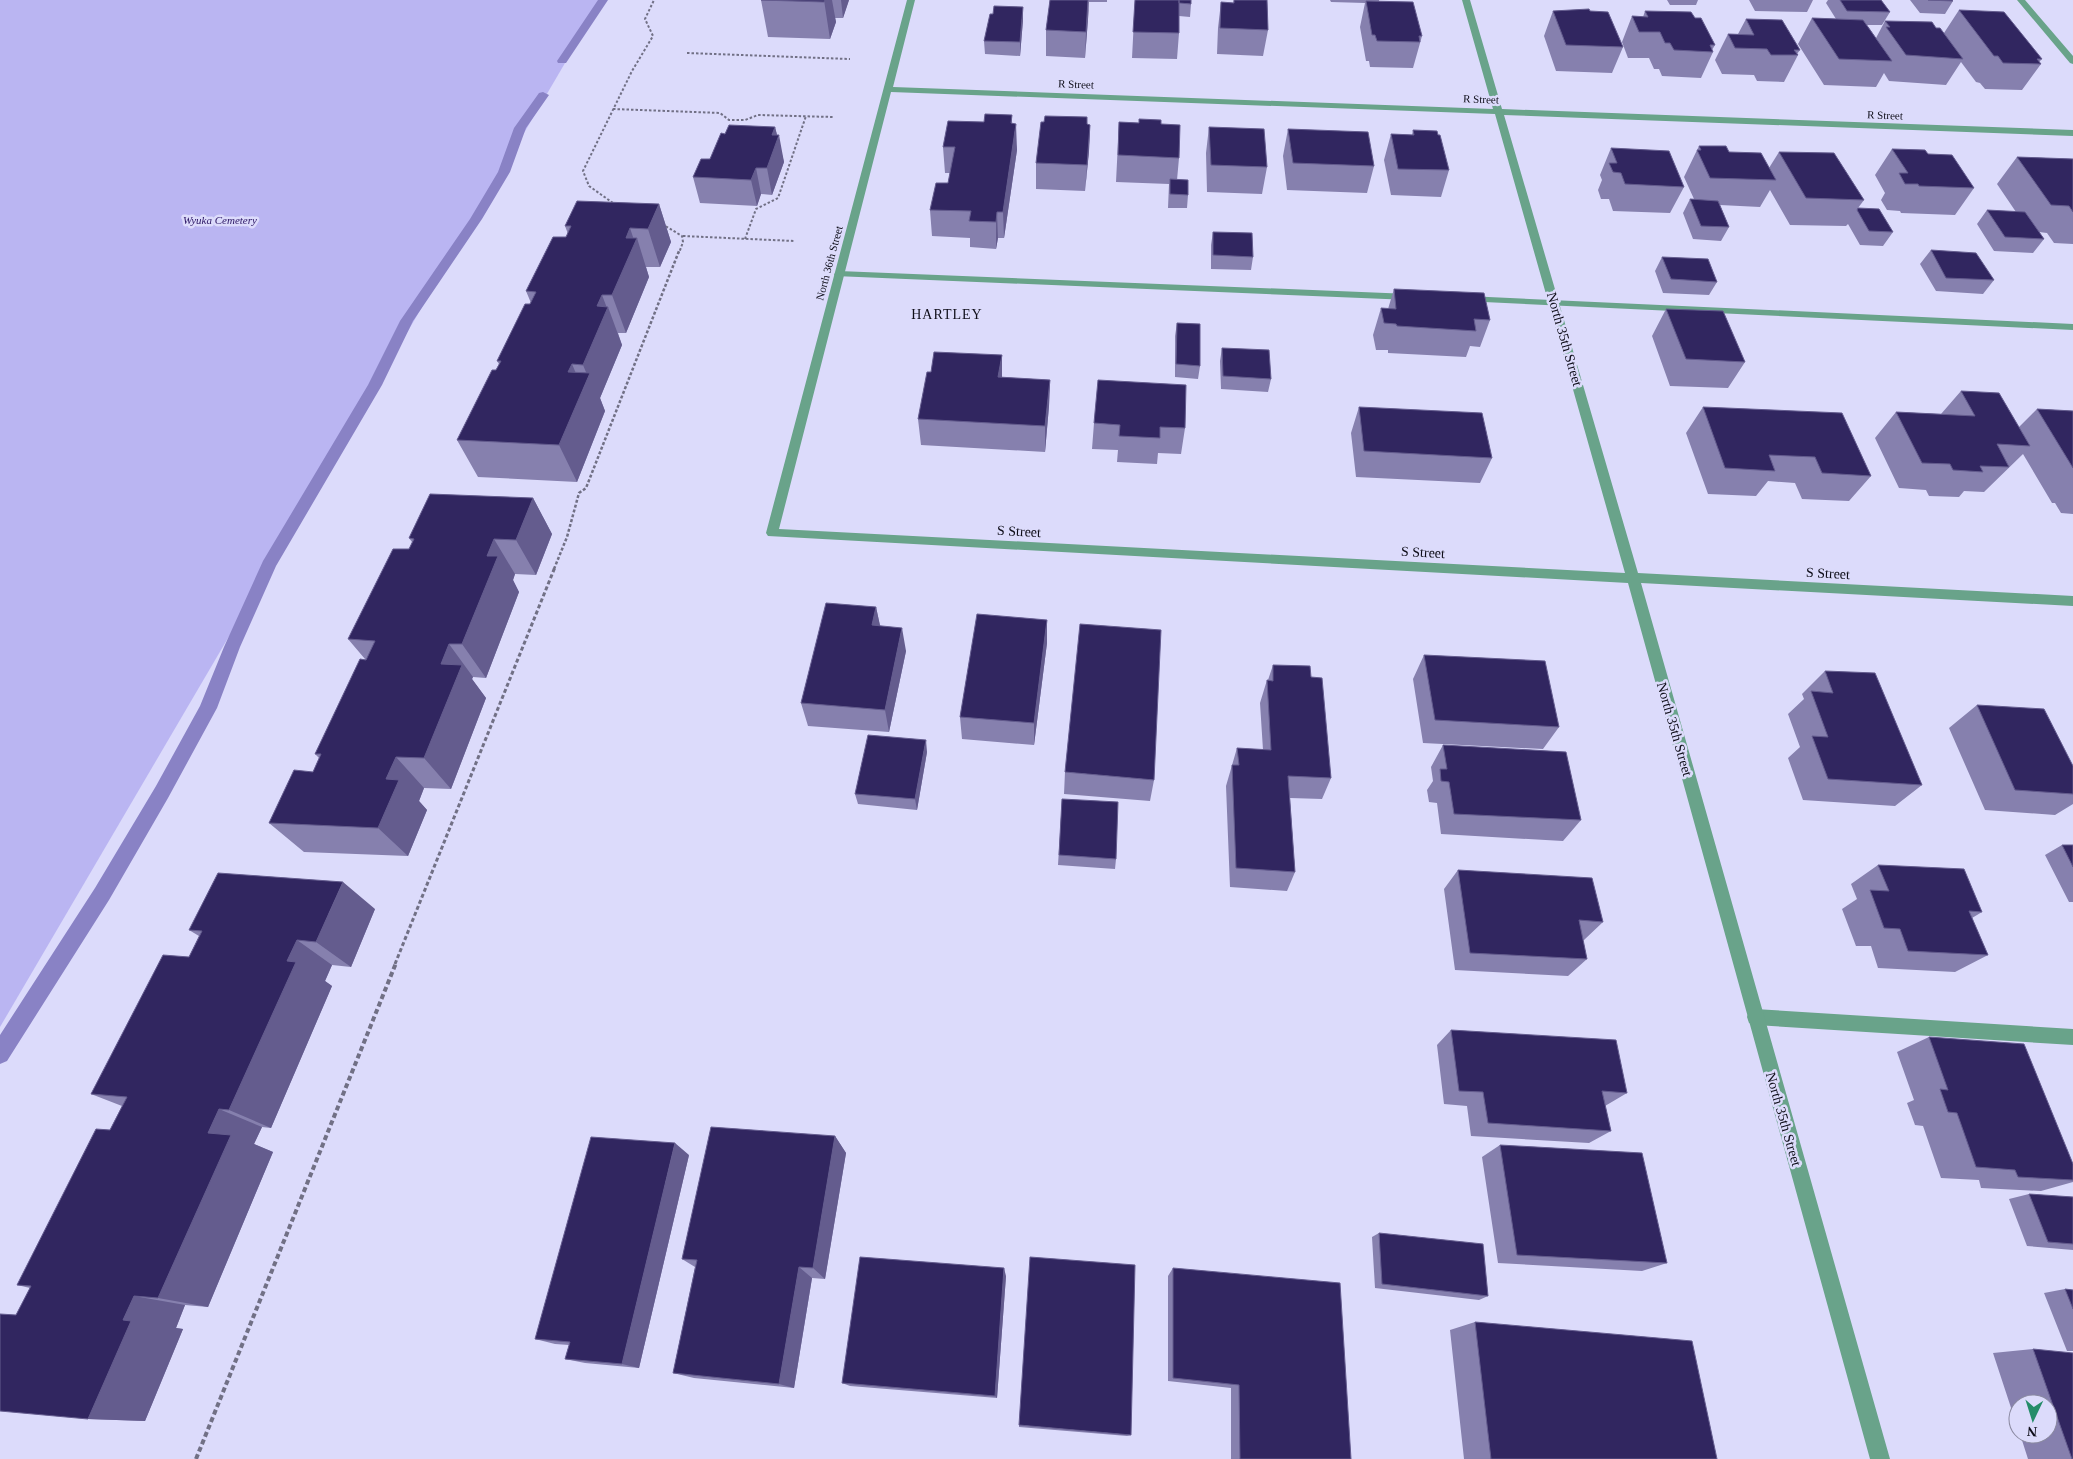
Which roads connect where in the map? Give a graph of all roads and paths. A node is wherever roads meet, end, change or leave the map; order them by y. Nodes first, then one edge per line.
1 (654, 0) edge
2 (911, 0) edge
3 (1466, 0) edge
4 (2021, 0) edge
5 (687, 53) dead end
6 (850, 59) dead end
7 (2073, 61) edge
8 (888, 89) junction
9 (613, 109) junction
10 (1498, 111) junction
11 (806, 116) junction
12 (832, 117) dead end
13 (2073, 133) edge
14 (615, 204) edge
15 (660, 223) edge
16 (682, 236) junction
17 (745, 239) junction
18 (794, 241) dead end
19 (839, 274) junction
20 (1421, 297) edge
21 (1460, 299) edge
22 (1554, 303) junction
23 (2073, 327) edge
24 (772, 534) joint
25 (1633, 578) junction
26 (2073, 601) edge
27 (1755, 1017) junction
28 (2073, 1037) edge
29 (196, 1459) edge
30 (1880, 1459) edge

1 - 9 path
2 - 8 street, North 36th Street
3 - 10 street, North 35th Street
4 - 7 street
5 - 6 path
8 - 10 street, R Street
8 - 19 street, North 36th Street
9 - 11 path
9 - 14 path
10 - 13 street, R Street
10 - 22 street, North 35th Street
11 - 12 path
11 - 17 path
15 - 16 path
16 - 17 path
16 - 29 path
17 - 18 path
19 - 20 lane
19 - 24 street, North 36th Street
21 - 22 lane
22 - 23 street
22 - 25 street, North 35th Street
24 - 25 street, S Street
25 - 26 street, S Street
25 - 27 street, North 35th Street
27 - 28 street
27 - 30 street, North 35th Street

